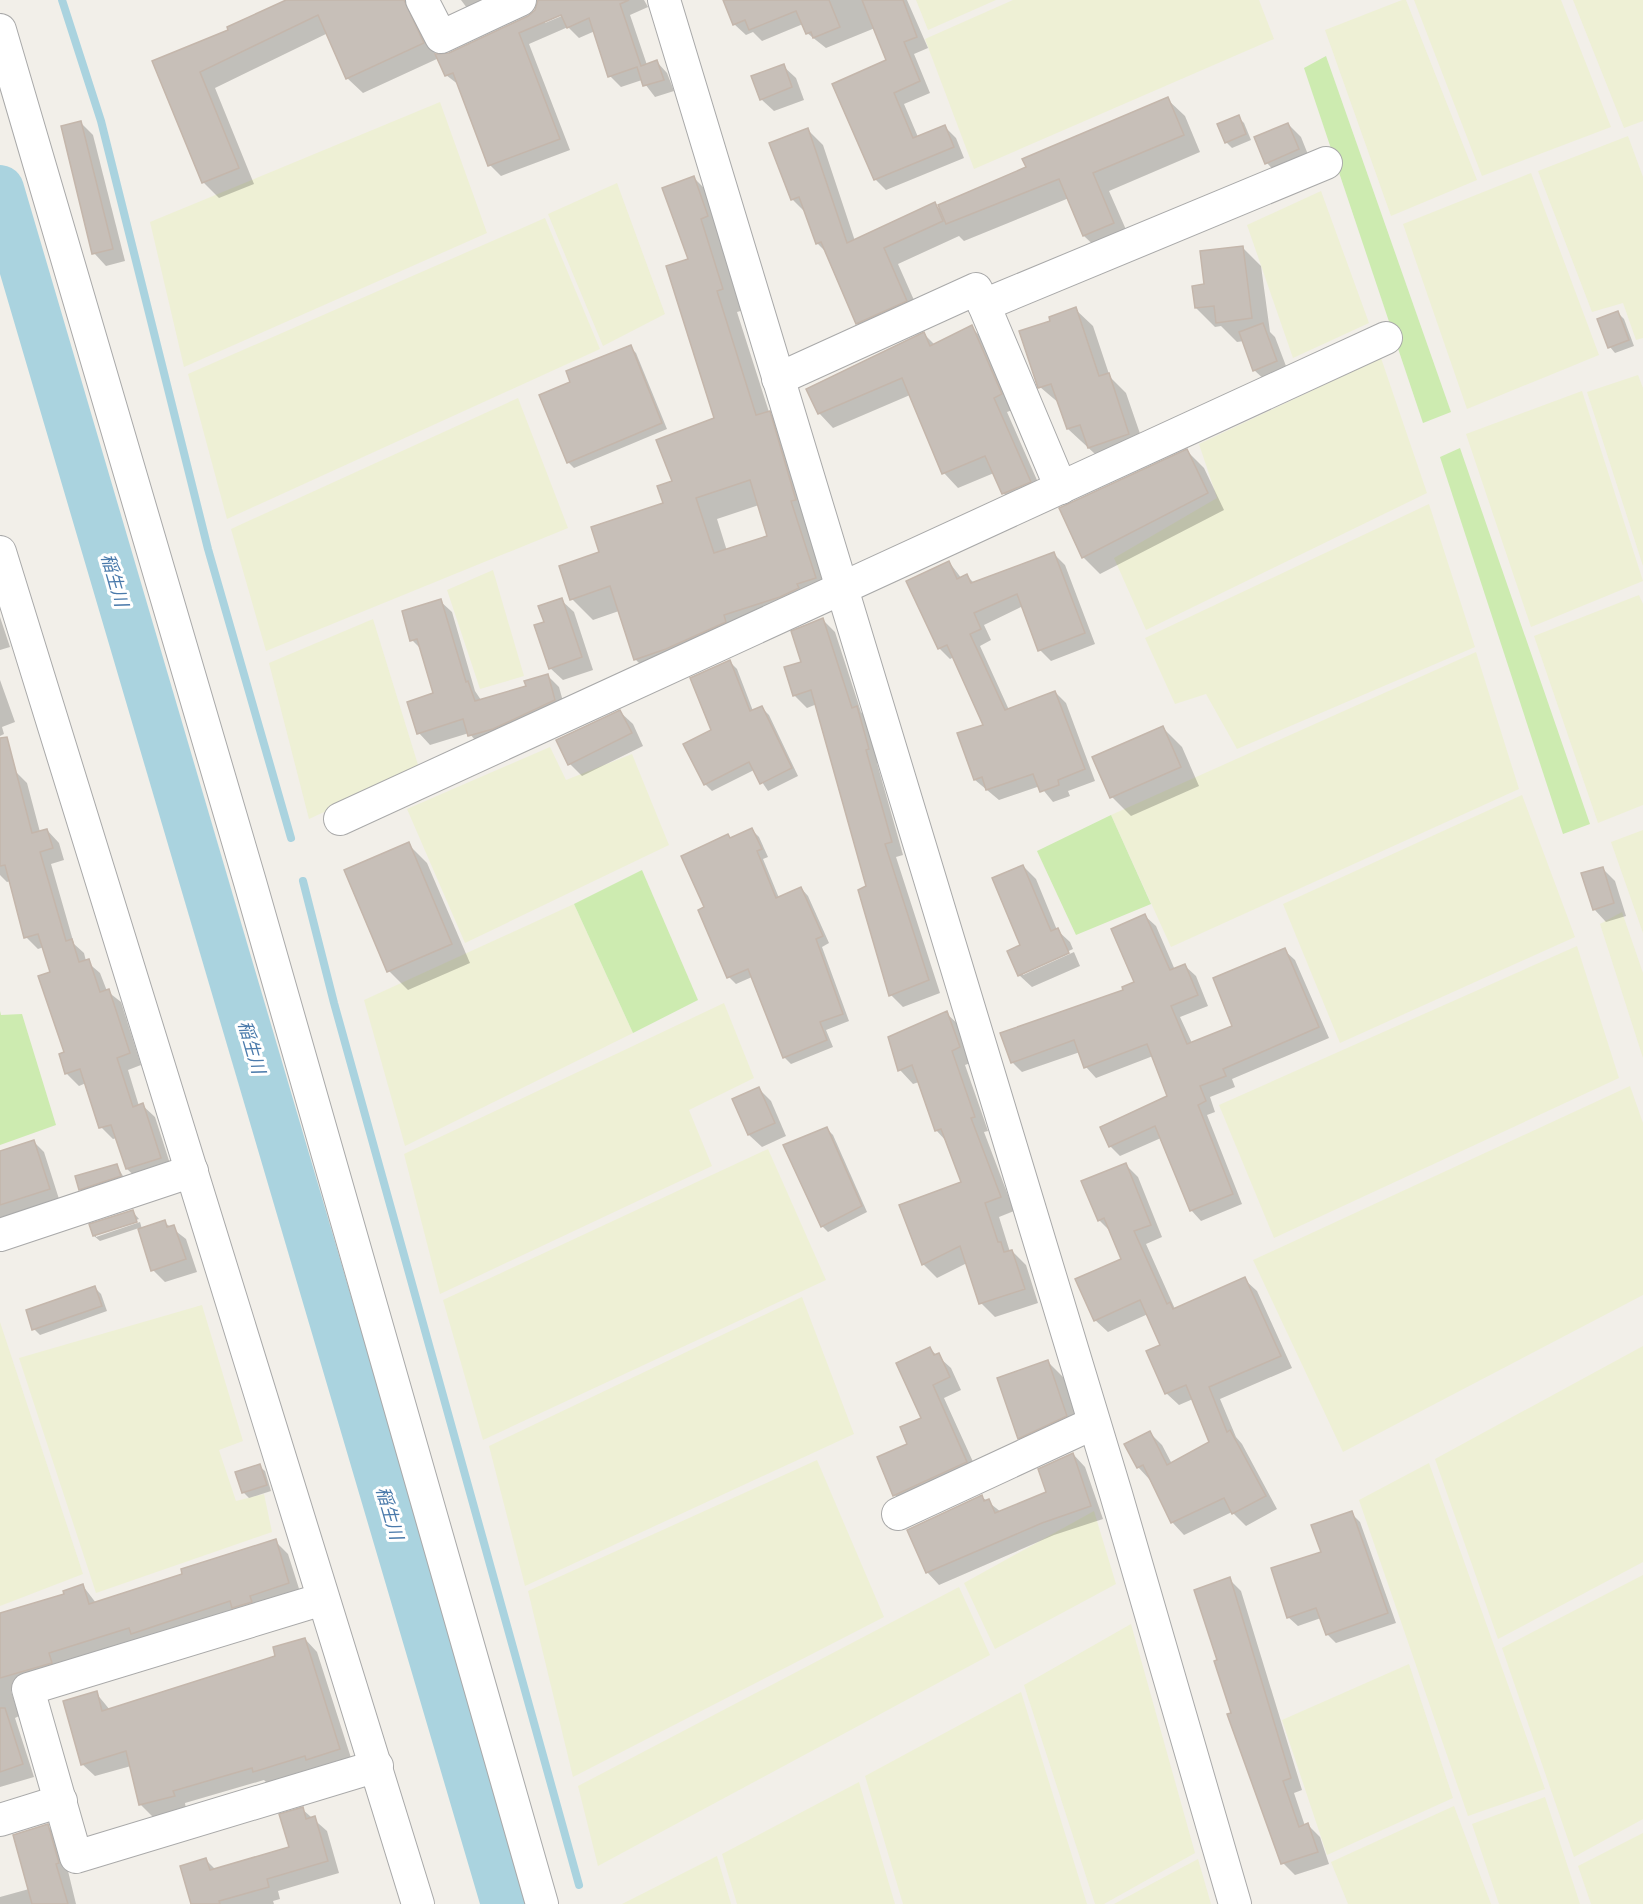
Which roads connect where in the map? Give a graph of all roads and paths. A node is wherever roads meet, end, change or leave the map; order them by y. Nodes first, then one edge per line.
1 (422, 0) edge
2 (520, 0) edge
3 (664, 0) edge
4 (0, 30) edge
5 (1326, 163) dead end
6 (984, 305) junction
7 (1386, 338) dead end
8 (778, 379) junction
9 (1061, 488) junction
10 (1, 561) edge
11 (842, 589) junction
12 (340, 819) dead end
13 (192, 1171) junction
14 (0, 1235) edge
15 (1094, 1423) junction
16 (898, 1514) dead end
17 (323, 1599) junction
18 (376, 1766) junction
19 (61, 1801) junction
20 (0, 1820) edge
21 (418, 1904) edge
22 (542, 1904) edge
23 (1235, 1904) edge

1 - 2 street
3 - 8 street
4 - 22 street
5 - 6 street
6 - 8 street
6 - 9 street
7 - 9 street
8 - 11 street
9 - 11 street
10 - 13 street
11 - 12 street
11 - 15 street
13 - 14 street
13 - 17 street
15 - 16 street
15 - 23 street
17 - 18 street
17 - 19 street
18 - 19 street
18 - 21 street
19 - 20 street

